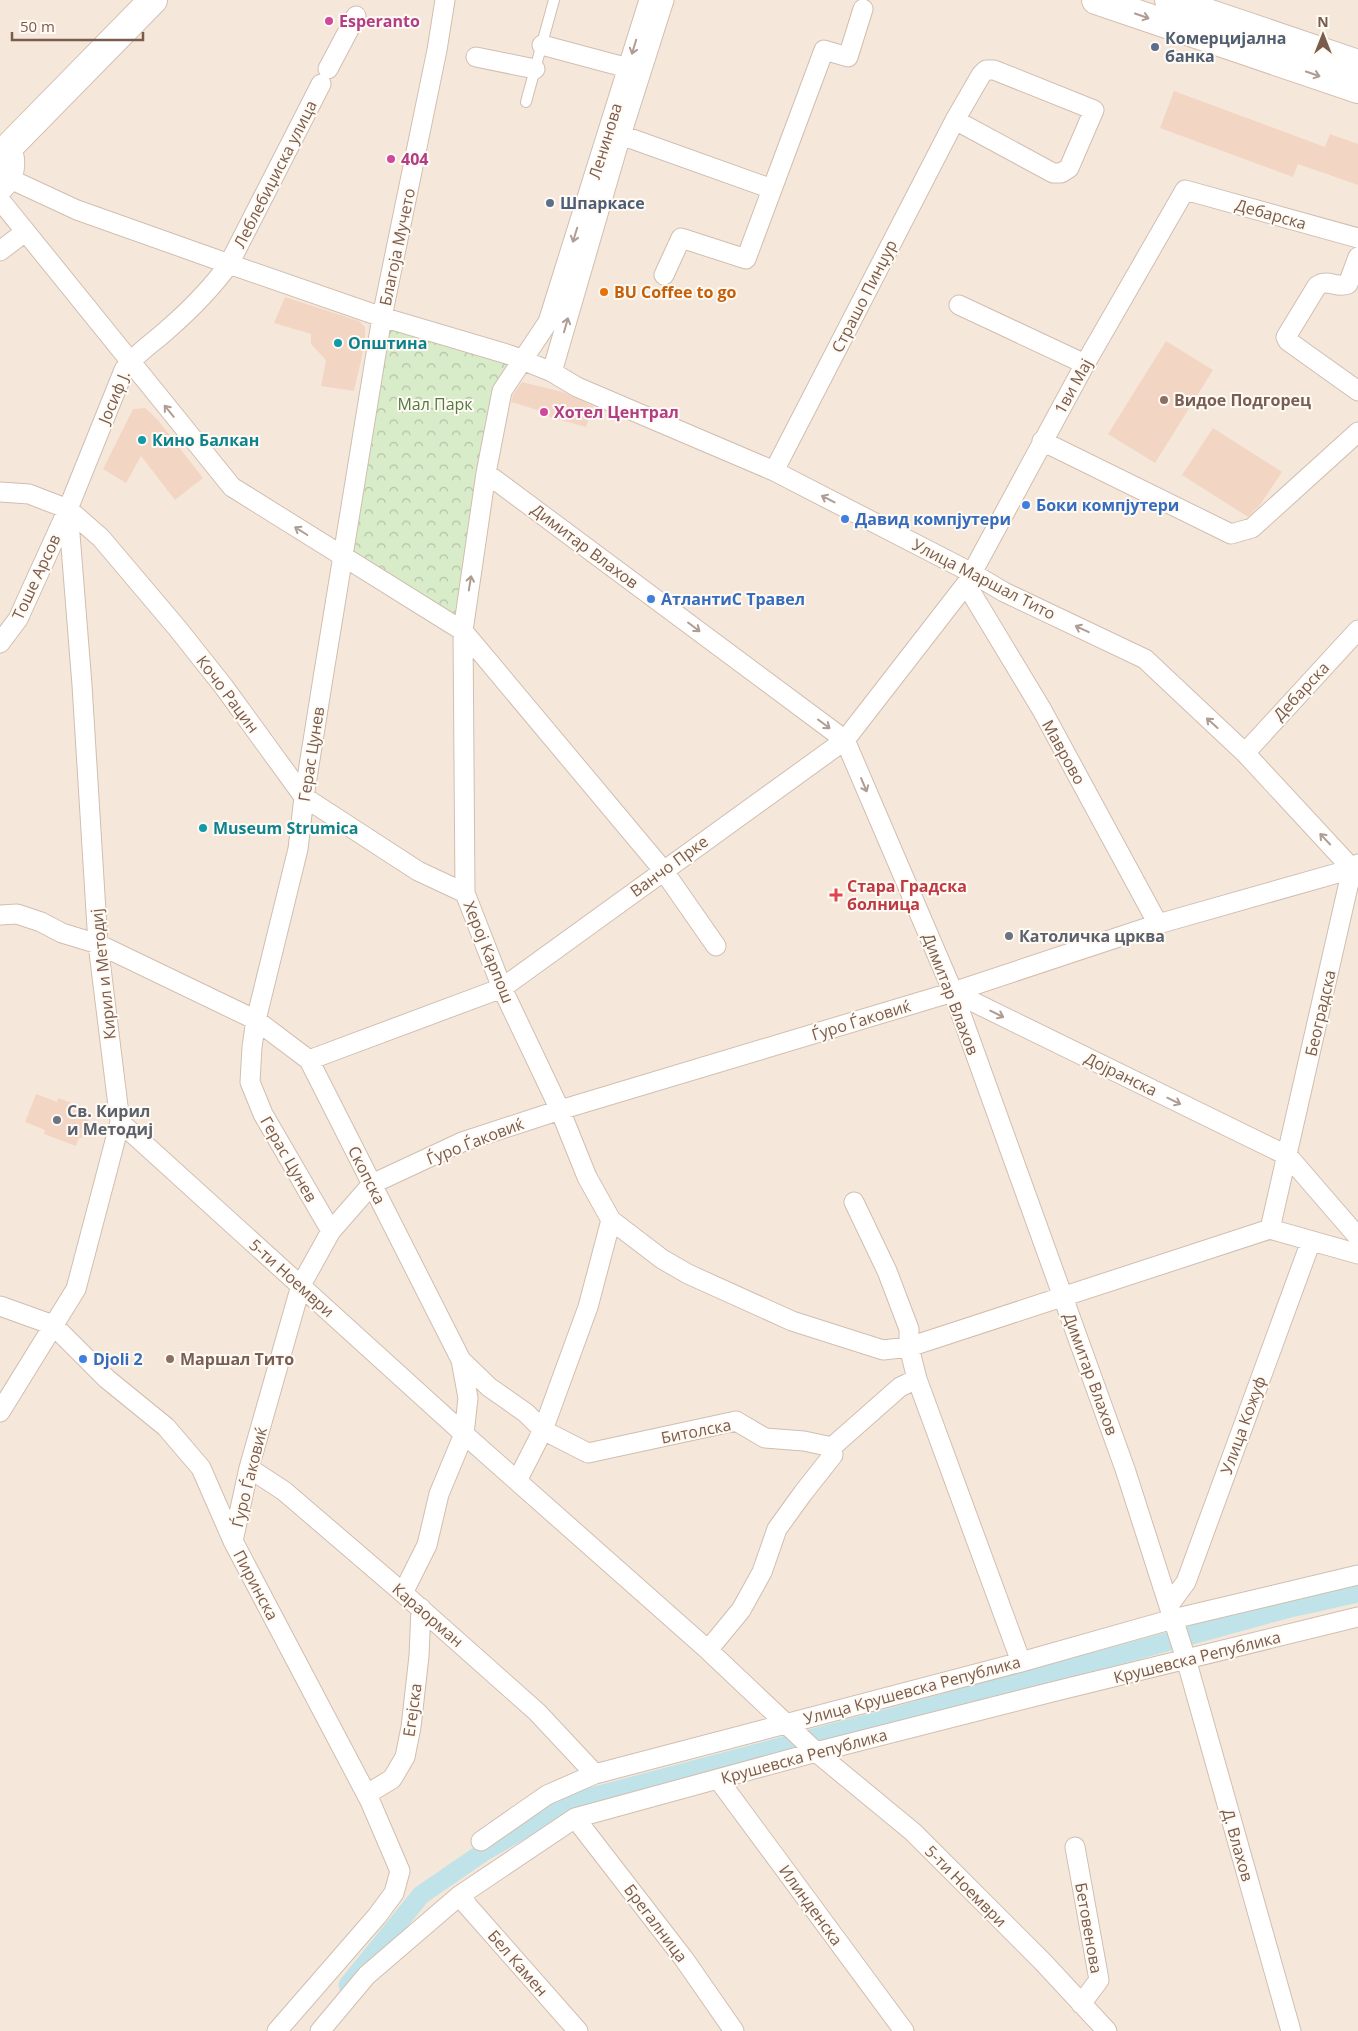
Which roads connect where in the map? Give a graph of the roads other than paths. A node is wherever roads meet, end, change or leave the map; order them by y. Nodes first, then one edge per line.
1 (153, 0) edge
2 (445, 0) edge
3 (554, 0) edge
4 (649, 0) edge
5 (664, 0) edge
6 (1096, 0) edge
7 (1169, 0) edge
8 (1213, 8) edge
9 (863, 9) dead end
10 (356, 16) dead end
11 (542, 46) junction
12 (476, 57) dead end
13 (1358, 64) edge
14 (628, 68) junction
15 (535, 69) junction
16 (1358, 89) edge
17 (526, 102) dead end
18 (955, 120) junction
19 (621, 135) junction
20 (2, 173) edge
21 (772, 189) junction
22 (1185, 190) joint
23 (25, 232) junction
24 (1358, 238) edge
25 (0, 251) edge
26 (1358, 257) edge
27 (229, 264) junction
28 (664, 275) dead end
29 (213, 286) joint
30 (960, 304) dead end
31 (382, 317) junction
32 (521, 360) junction
33 (129, 362) junction
34 (1085, 364) junction
35 (552, 372) junction
36 (1358, 391) edge
37 (1358, 432) edge
38 (1042, 441) junction
39 (774, 471) junction
40 (486, 473) junction
41 (0, 492) edge
42 (68, 509) junction
43 (342, 557) junction
44 (969, 579) junction
45 (1358, 630) edge
46 (463, 631) junction
47 (0, 643) edge
48 (845, 740) junction
49 (1245, 753) junction
50 (304, 797) junction
51 (1356, 869) edge
52 (663, 870) junction
53 (465, 893) junction
54 (0, 915) edge
55 (1158, 924) junction
56 (98, 944) junction
57 (716, 946) dead end
58 (502, 988) junction
59 (953, 992) junction
60 (256, 1020) junction
61 (309, 1060) junction
62 (560, 1110) junction
63 (120, 1122) junction
64 (1288, 1156) junction
65 (372, 1184) junction
66 (854, 1202) dead end
67 (611, 1220) junction
68 (1270, 1229) junction
69 (331, 1231) junction
70 (1358, 1237) edge
71 (1311, 1241) junction
72 (1358, 1254) edge
73 (301, 1285) junction
74 (1062, 1296) junction
75 (5, 1307) edge
76 (53, 1324) junction
77 (909, 1347) junction
78 (462, 1360) junction
79 (917, 1379) junction
80 (0, 1412) edge
81 (543, 1430) junction
82 (464, 1434) junction
83 (832, 1447) junction
84 (249, 1468) junction
85 (518, 1480) junction
86 (233, 1541) junction
87 (1358, 1575) edge
88 (403, 1593) junction
89 (421, 1608) junction
90 (1171, 1612) junction
91 (1358, 1617) edge
92 (708, 1650) junction
93 (1186, 1660) junction
94 (1021, 1662) junction
95 (786, 1723) junction
96 (816, 1752) junction
97 (595, 1774) junction
98 (718, 1779) junction
99 (367, 1794) junction
100 (575, 1818) junction
101 (481, 1841) dead end
102 (1075, 1847) dead end
103 (459, 1896) junction
104 (343, 1956) junction
105 (367, 1975) junction
106 (1081, 2004) junction
107 (277, 2031) edge
108 (320, 2031) edge
109 (578, 2031) edge
110 (734, 2031) edge
111 (904, 2031) edge
112 (1106, 2031) edge
113 (1291, 2031) edge

1 - 20 main road
2 - 31 street, Благоја Мучето
3 - 11 lane
4 -> 14 street, Ленинова
5 - 19 street
6 -> 16 main road
7 - 8 main road
8 - 13 main road
9 - 21 street
10 - 27 street, Леблебиџиска улица
11 - 14 street
11 - 15 lane
12 - 15 street
14 -> 32 street, Ленинова
15 - 17 lane
18 - 18 street, Страшо Пинџур
18 - 39 street, Страшо Пинџур
19 - 21 street
35 -> 19 street
20 - 23 street
20 - 27 street, Улица Маршал Тито
21 - 28 street
22 - 24 street, Дебарска
22 - 34 street, 1ви Мај
23 - 25 street
23 - 33 street
26 - 36 street
27 - 29 street, Леблебиџиска улица
27 - 31 street, Улица Маршал Тито
29 - 33 street, Јосиф Ј.
30 - 34 street
31 - 32 street, Улица Маршал Тито
31 - 43 street, Герас Цунев
32 - 35 street, Улица Маршал Тито
32 - 40 street, Ленинова
33 - 42 street, Јосиф Ј.
43 -> 33 street
34 - 38 street, 1ви Мај
35 - 39 street, Улица Маршал Тито
37 - 38 street
38 - 44 street, 1ви Мај
44 -> 39 street, Улица Маршал Тито
46 -> 40 street, Херој Карпош
40 -> 48 street, Димитар Влахов
41 - 42 street, Кочо Рацин
42 - 47 street, Тоше Арсов
42 - 50 street, Кочо Рацин
42 - 56 street, Кирил и Методиј
43 - 46 street
43 - 50 street, Герас Цунев
44 - 48 street, Ванчо Прке
49 -> 44 street, Улица Маршал Тито
44 - 55 street, Маврово
45 - 49 street, Дебарска
46 - 52 street
46 - 53 street, Херој Карпош
48 - 52 street, Ванчо Прке
48 -> 59 street, Димитар Влахов
51 -> 49 street, Улица Маршал Тито
50 - 53 street, Кочо Рацин
50 - 60 street, Герас Цунев
51 - 55 street, Ѓуро Ѓаковиќ
51 - 64 street, Београдска
52 - 57 street
52 - 58 street, Ванчо Прке
53 - 58 street, Херој Карпош
54 - 56 street, Скопска
55 - 59 street, Ѓуро Ѓаковиќ
56 - 60 street, Скопска
56 - 63 street, Кирил и Методиј
58 - 61 street, Ванчо Прке
58 - 62 street, Херој Карпош
59 - 62 street, Ѓуро Ѓаковиќ
59 -> 64 street, Дојранска
59 - 74 street, Димитар Влахов
60 - 61 street, Скопска
60 - 69 street, Герас Цунев
61 - 65 street, Скопска
62 - 65 street, Ѓуро Ѓаковиќ
62 - 67 street, Херој Карпош
63 - 73 street, 5-ти Ноември
63 - 76 street, Кирил и Методиј
64 - 68 street, Београдска
64 - 70 street
65 - 69 street, Ѓуро Ѓаковиќ
65 - 78 street, Скопска
66 - 77 street
67 - 77 street
67 - 81 street
68 - 71 street
68 - 74 street
69 - 73 street, Ѓуро Ѓаковиќ
71 - 72 street
71 - 90 street, Улица Кожуф
73 - 82 street, 5-ти Ноември
73 - 84 street, Ѓуро Ѓаковиќ
74 - 77 street
74 - 90 street, Димитар Влахов
75 - 76 street, Пиринска
76 - 80 street, Кирил и Методиј
76 - 86 street, Пиринска
77 - 79 street
78 - 81 street, Скопска
78 - 82 street
79 - 83 street
79 - 94 street
81 - 83 street, Битолска
81 - 85 street
82 - 85 street
82 - 88 street
83 - 92 street
84 - 86 street, Ѓуро Ѓаковиќ
84 - 88 street, Караорман
85 - 92 street
86 - 99 street, Пиринска
87 - 90 street, Улица Крушевска Република
88 - 89 street, Караорман
89 - 97 street, Караорман
89 - 99 street, Егејска
90 - 93 street, Димитар Влахов
90 - 94 street, Улица Крушевска Република
91 - 93 street, Крушевска Република
92 - 95 street
93 - 96 street, Крушевска Република
93 - 113 street, Д. Влахов
94 - 95 street, Улица Крушевска Република
95 - 96 street, 5-ти Ноември
95 - 97 street, Улица Крушевска Република
96 - 98 street, Крушевска Република
96 - 106 street, 5-ти Ноември
97 - 101 street, Улица Крушевска Република
98 - 100 street, Крушевска Република
98 - 111 street, Илинденска
99 - 104 street, Пиринска
100 - 103 street, Крушевска Република
100 - 110 street, Брегалница
102 - 106 street, Бетовенова
103 - 105 street, Крушевска Република
103 - 109 street, Бел Камен
104 - 105 street
104 - 107 street
105 - 108 street, Крушевска Република
106 - 112 street, 5-ти Ноември

